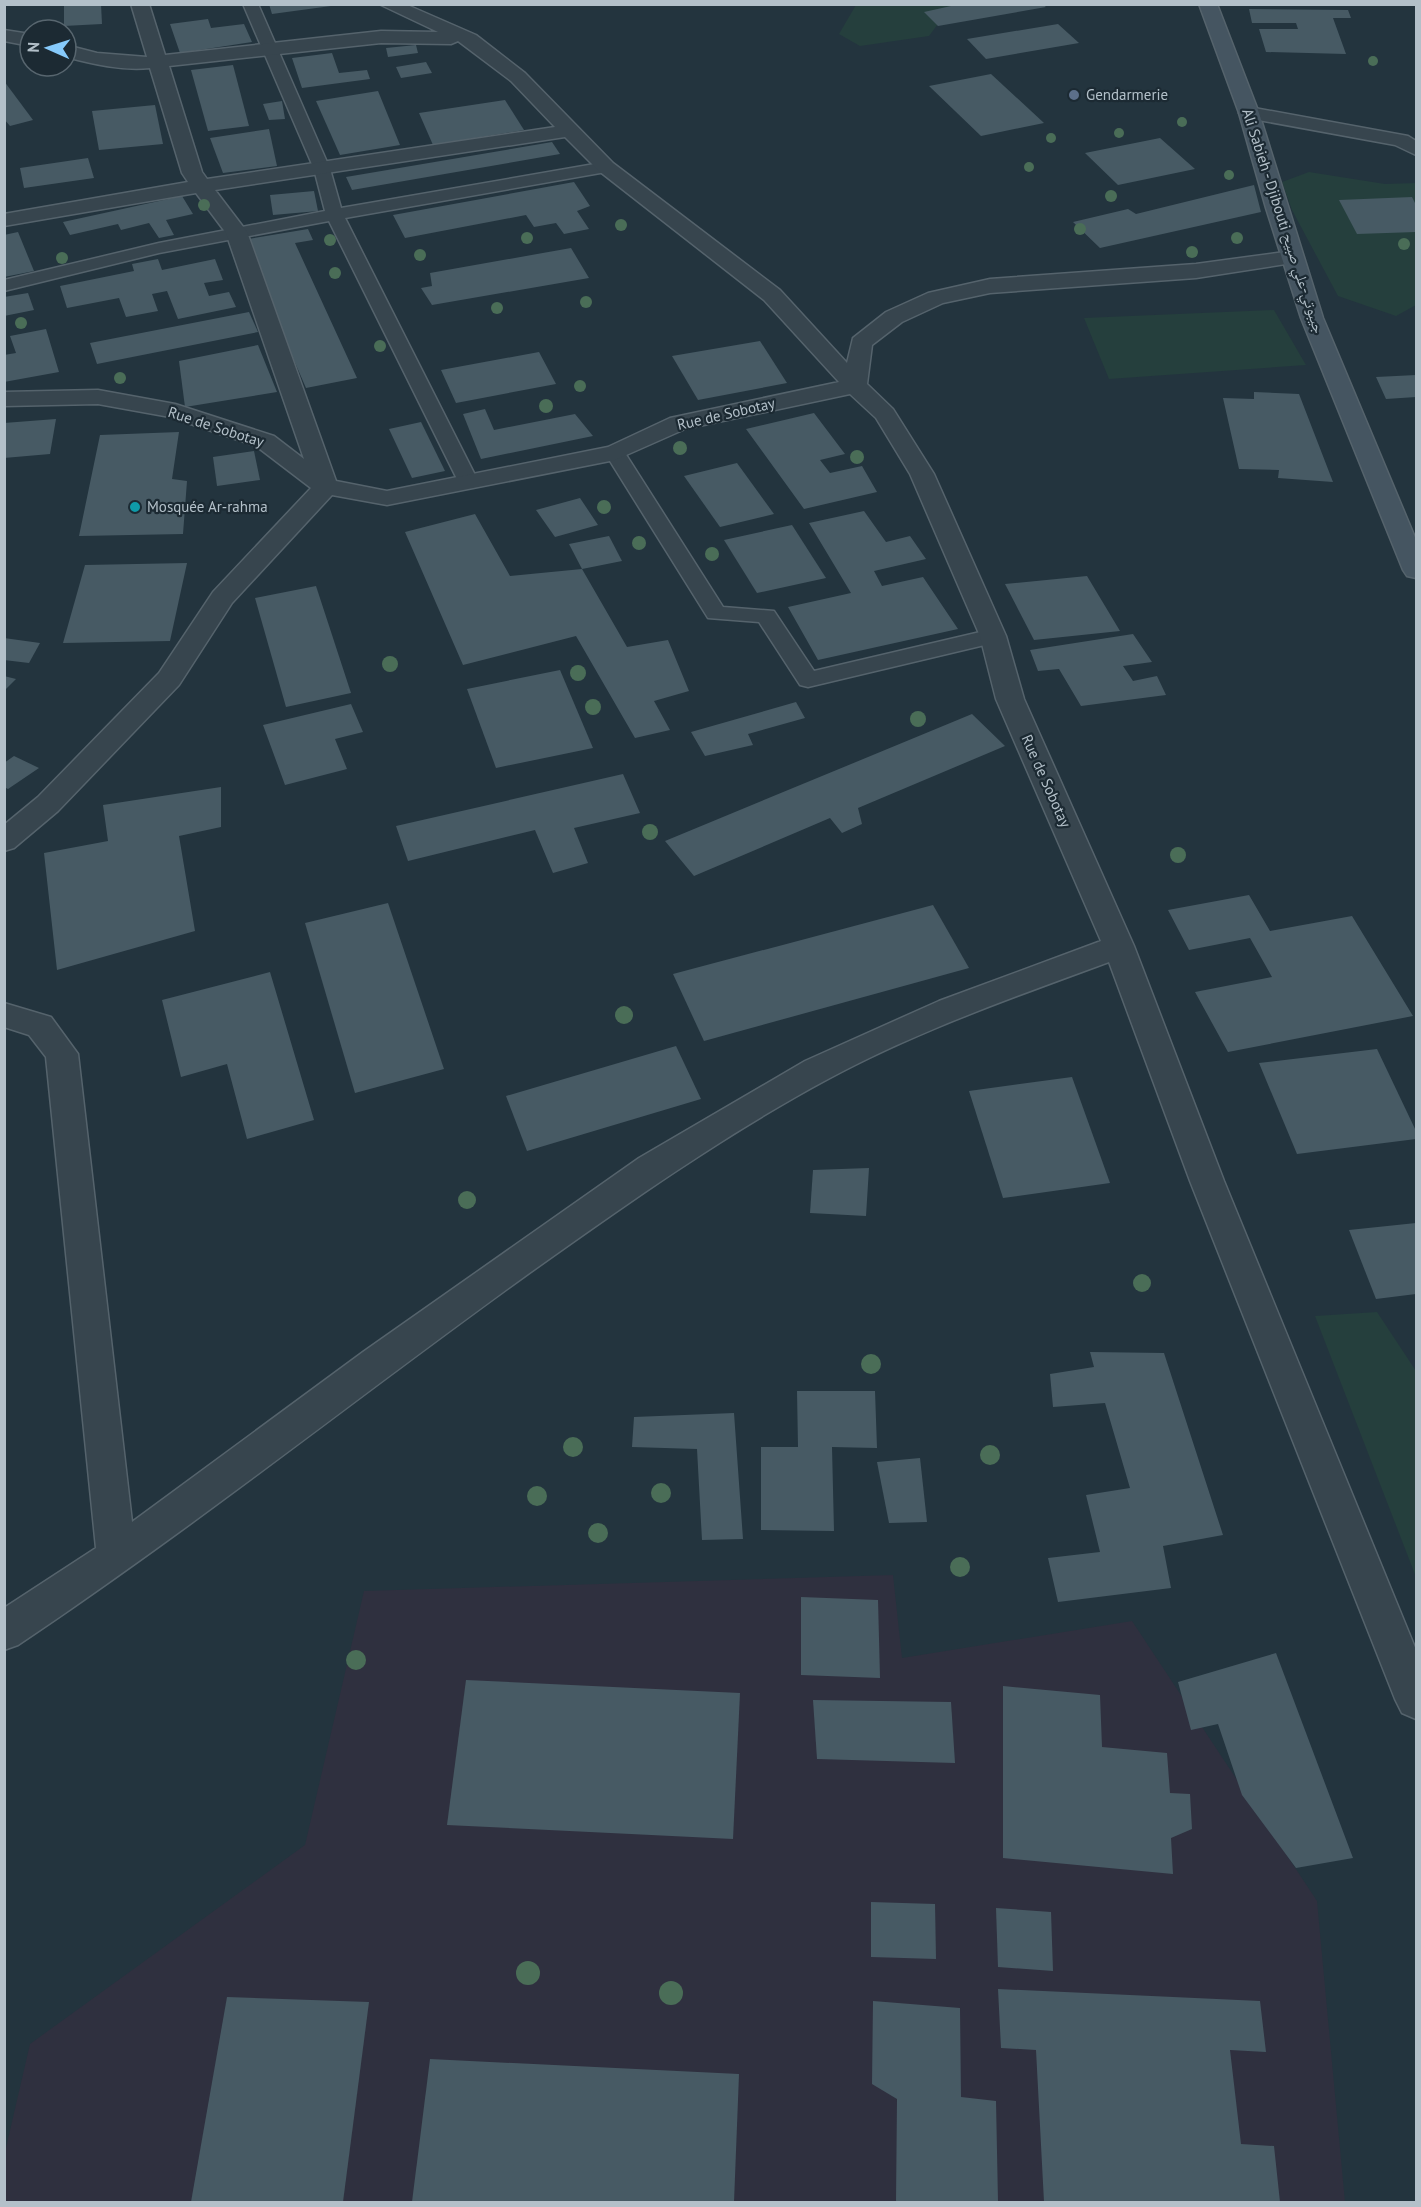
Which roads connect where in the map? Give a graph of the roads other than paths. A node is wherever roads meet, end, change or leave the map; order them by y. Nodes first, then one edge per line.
1 (140, 4) edge
2 (250, 4) edge
3 (388, 4) edge
4 (1208, 4) edge
5 (469, 39) junction
6 (271, 49) junction
7 (78, 54) edge
8 (158, 62) junction
9 (1249, 113) junction
10 (572, 130) junction
11 (1416, 149) edge
12 (606, 166) junction
13 (322, 169) junction
14 (202, 186) junction
15 (334, 213) junction
16 (4, 220) edge
17 (236, 232) junction
18 (1292, 257) junction
19 (4, 286) edge
20 (855, 386) junction
21 (4, 399) edge
22 (615, 453) junction
23 (468, 481) junction
24 (326, 487) junction
25 (1416, 570) edge
26 (993, 636) junction
27 (4, 841) edge
28 (1119, 946) junction
29 (4, 1015) edge
30 (116, 1557) junction
31 (4, 1631) edge
32 (1416, 1700) edge

1 - 8 street
2 - 6 lane
3 - 5 street
4 - 9 main road, Ali Sabieh - Djibouti جيبوتي-علي صبيح
5 - 6 street
5 - 10 street
6 - 8 street
6 - 13 lane
7 - 8 street
8 - 14 street
9 - 11 street
9 - 18 main road, Ali Sabieh - Djibouti جيبوتي-علي صبيح
10 - 12 street
10 - 13 street
12 - 15 lane
12 - 20 street
13 - 14 street
13 - 15 lane
14 - 16 street
14 - 17 street
15 - 17 lane
15 - 23 lane
17 - 19 lane
17 - 24 street
18 - 20 street
18 - 25 main road, Ali Sabieh - Djibouti جيبوتي-علي صبيح
20 - 22 street, Rue de Sobotay
20 - 26 street, Rue de Sobotay
21 - 24 street, Rue de Sobotay
22 - 23 street, Rue de Sobotay
22 - 26 lane
23 - 24 street, Rue de Sobotay
24 - 27 street
26 - 28 street, Rue de Sobotay
28 - 30 street
28 - 32 street, Rue de Sobotay
29 - 30 street
30 - 31 street

